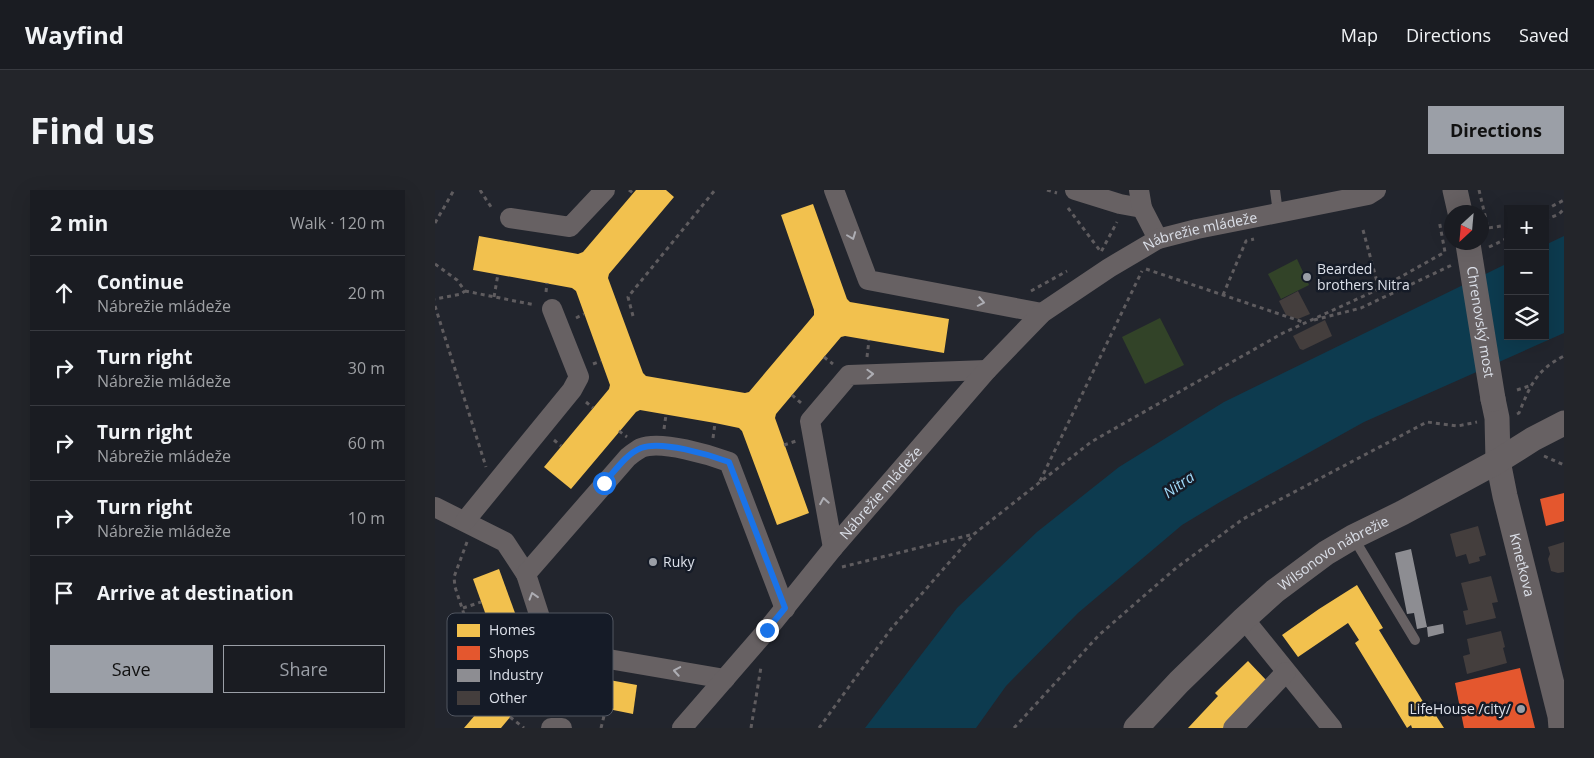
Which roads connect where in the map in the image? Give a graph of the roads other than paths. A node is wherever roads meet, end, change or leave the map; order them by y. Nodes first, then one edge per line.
1 (605, 190) edge
2 (834, 190) edge
3 (1275, 190) edge
4 (1376, 190) edge
5 (1455, 190) edge
6 (1069, 195) edge
7 (1141, 199) edge
8 (1451, 205) edge
9 (1278, 213) junction
10 (510, 218) dead end
11 (1158, 239) junction
12 (1468, 250) edge
13 (552, 309) road end
14 (1042, 313) junction
15 (987, 370) junction
16 (1493, 399) joint
17 (1564, 424) edge
18 (1499, 461) junction
19 (435, 507) edge
20 (470, 523) junction
21 (1353, 537) junction
22 (833, 548) junction
23 (526, 574) junction
24 (785, 608) junction
25 (539, 613) edge
26 (1243, 619) junction
27 (1415, 640) dead end
28 (613, 660) edge
29 (1286, 672) junction
30 (725, 679) junction
31 (1562, 719) edge
32 (551, 728) edge
33 (562, 728) edge
34 (682, 728) edge
35 (1136, 728) edge
36 (1233, 728) edge
37 (1332, 728) edge

1 - 10 street
2 -> 14 street
3 - 9 lane
4 - 9 street, Nábrežie mládeže
5 - 8 street
6 - 7 street
7 - 11 street
9 - 11 street, Nábrežie mládeže
11 - 14 street, Nábrežie mládeže
12 - 16 street, Chrenovský most, bridge
13 - 20 street
14 - 15 street, Nábrežie mládeže
15 - 22 street, Nábrežie mládeže
22 -> 15 street, Nábrežie mládeže
16 - 18 street, Kmeťkova
17 - 18 street, Wilsonovo nábrežie
18 - 21 street, Wilsonovo nábrežie
18 - 31 street, Kmeťkova
19 - 20 street
20 - 23 street
21 - 26 street, Wilsonovo nábrežie
21 - 27 lane
22 - 24 street, Nábrežie mládeže
23 - 24 street
25 -> 23 street
24 - 30 street, Nábrežie mládeže
26 - 29 street
26 - 35 street, Wilsonovo nábrežie
30 -> 28 street
29 - 36 street
29 - 37 street
30 - 34 street, Nábrežie mládeže
32 - 33 street

